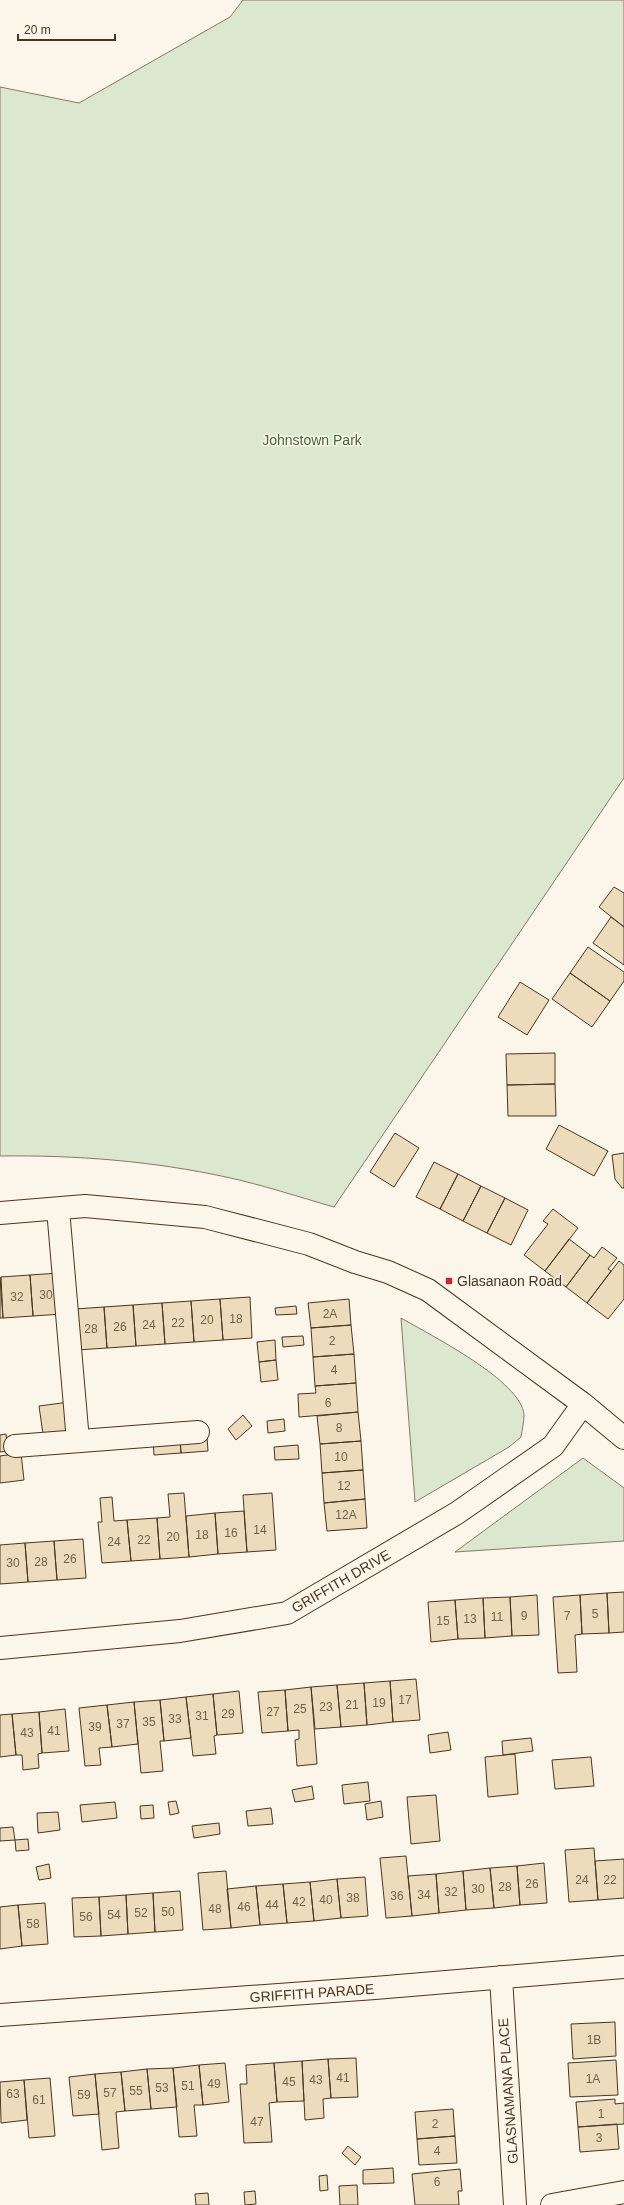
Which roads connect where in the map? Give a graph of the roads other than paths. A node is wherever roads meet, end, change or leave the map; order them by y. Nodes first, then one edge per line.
1 (58, 1209) junction
2 (0, 1213) edge
3 (583, 1404) junction
4 (198, 1432) dead end
5 (624, 1438) edge
6 (78, 1441) junction
7 (15, 1446) dead end
8 (0, 1648) edge
9 (624, 1967) edge
10 (500, 1977) junction
11 (0, 2015) edge
12 (624, 2192) edge
13 (515, 2205) edge
14 (552, 2205) edge

1 - 2 street
1 - 3 street
1 - 6 street
3 - 5 street
3 - 8 street, GRIFFITH DRIVE
4 - 6 street
6 - 7 street
9 - 10 street, GRIFFITH PARADE
10 - 11 street, GRIFFITH PARADE
10 - 13 street, GLASNAMANA PLACE
12 - 14 street

